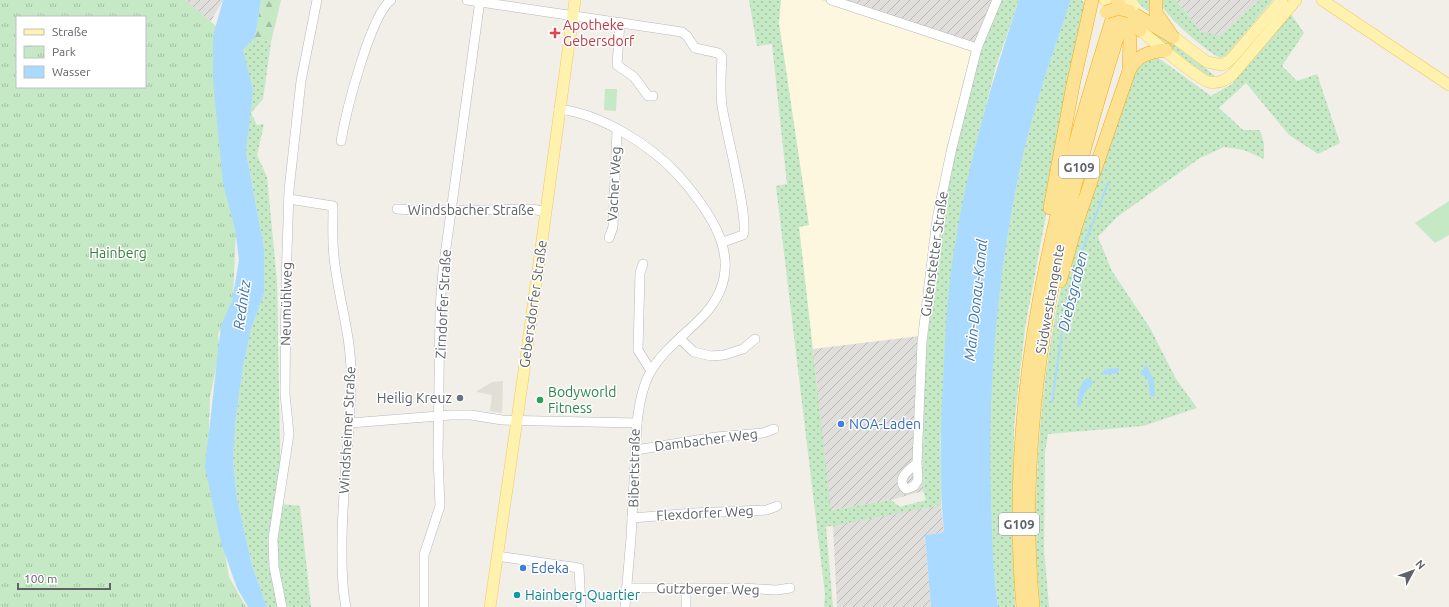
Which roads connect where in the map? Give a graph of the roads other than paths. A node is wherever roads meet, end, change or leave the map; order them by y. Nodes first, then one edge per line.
1 (317, 0) edge
2 (391, 0) edge
3 (467, 0) edge
4 (575, 0) edge
5 (831, 0) edge
6 (997, 0) edge
7 (1092, 0) edge
8 (1156, 0) edge
9 (1282, 0) edge
10 (1296, 0) edge
11 (1322, 0) edge
12 (480, 1) edge
13 (1122, 8) edge
14 (573, 15) junction
15 (620, 22) junction
16 (1140, 30) joint
17 (1086, 34) junction
18 (1173, 37) junction
19 (977, 48) junction
20 (1166, 50) junction
21 (1129, 71) junction
22 (1449, 85) edge
23 (653, 96) dead end
24 (559, 109) junction
25 (617, 130) junction
26 (341, 141) dead end
27 (289, 199) junction
28 (397, 210) dead end
29 (450, 211) junction
30 (546, 212) junction
31 (609, 238) dead end
32 (723, 242) junction
33 (1046, 259) junction
34 (643, 264) dead end
35 (1042, 338) junction
36 (680, 339) junction
37 (756, 339) dead end
38 (651, 371) junction
39 (439, 415) junction
40 (518, 420) junction
41 (350, 423) junction
42 (637, 423) junction
43 (774, 429) dead end
44 (636, 450) junction
45 (917, 463) dead end
46 (777, 506) dead end
47 (632, 518) junction
48 (497, 556) junction
49 (627, 588) junction
50 (686, 588) junction
51 (790, 588) dead end
52 (282, 607) edge
53 (346, 607) edge
54 (424, 607) edge
55 (490, 607) edge
56 (581, 607) edge
57 (625, 607) edge
58 (686, 607) edge
59 (1023, 607) edge
60 (1033, 607) edge

1 - 27 street, Neumühlweg
2 - 26 street
3 - 12 street
4 - 14 main road, Gebersdorfer Straße
5 - 19 street
6 - 19 street, Gutenstetter Straße
7 - 17 highway
8 - 18 highway
9 - 18 main road
10 - 20 main road
11 - 22 main road
12 - 14 street
12 - 29 street, Zirndorfer Straße
13 - 16 highway
13 - 17 highway
13 - 18 highway
13 - 21 highway
13 - 33 highway, Südwesttangente / G109
13 - 35 highway, Südwesttangente / G109
14 - 15 street
14 - 24 main road, Gebersdorfer Straße
15 - 23 street
15 - 32 street
16 - 20 main road
17 - 33 highway
19 - 45 street, Gutenstetter Straße
20 - 21 highway
21 - 35 highway
24 - 25 street
24 - 30 main road, Gebersdorfer Straße
25 - 31 street, Vacher Weg
25 - 32 street
27 - 41 street, Windsheimer Straße
27 - 52 street, Neumühlweg
28 - 29 street, Windsbacher Straße
29 - 30 street, Windsbacher Straße
29 - 39 street, Zirndorfer Straße
30 - 40 main road, Gebersdorfer Straße
32 - 36 street
33 - 59 highway, Südwesttangente / G109
34 - 38 street
35 - 60 highway, Südwesttangente / G109
36 - 37 street
36 - 38 street
38 - 42 street
39 - 40 street, Bibertstraße
39 - 41 street, Bibertstraße
39 - 54 street, Zirndorfer Straße
40 - 42 street, Bibertstraße
40 - 48 main road, Gebersdorfer Straße
41 - 53 street, Windsheimer Straße
42 - 44 street, Bibertstraße
43 - 44 street, Dambacher Weg
44 - 47 street, Bibertstraße
46 - 47 street, Flexdorfer Weg
47 - 49 street, Bibertstraße
48 - 55 main road, Gebersdorfer Straße
48 - 56 street
49 - 50 street, Gutzberger Weg
49 - 57 street, Bibertstraße
50 - 51 street, Gutzberger Weg
50 - 58 street

